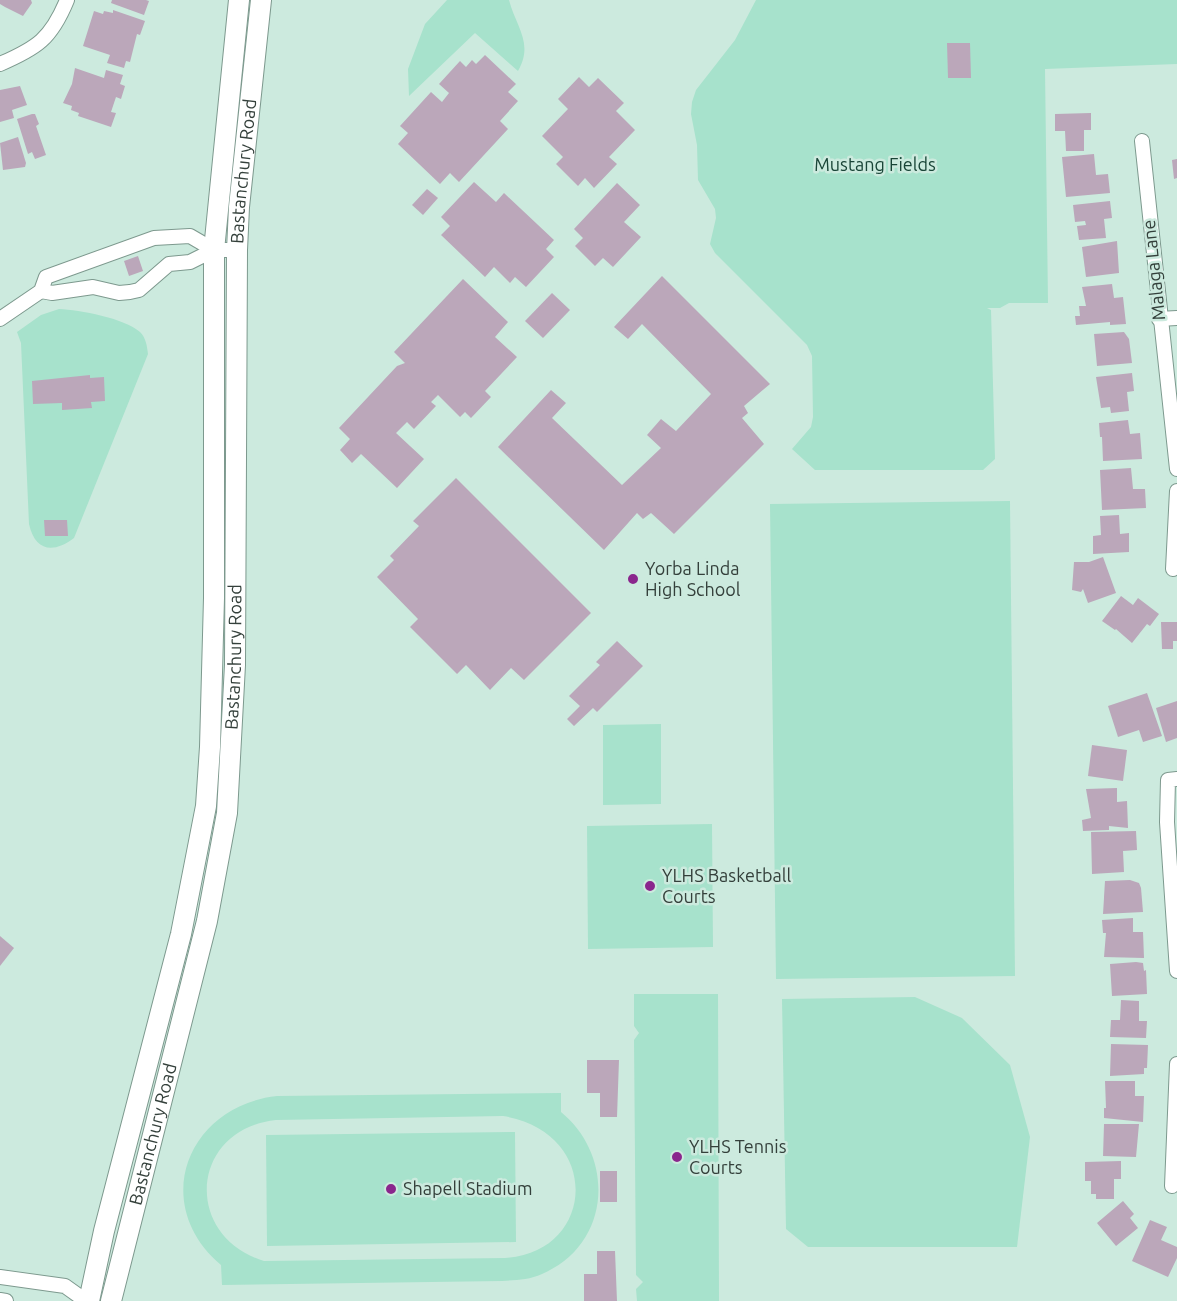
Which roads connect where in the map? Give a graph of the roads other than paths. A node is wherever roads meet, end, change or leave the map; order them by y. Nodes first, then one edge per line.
1 (67, 0) edge
2 (239, 0) edge
3 (261, 0) edge
4 (0, 64) edge
5 (1142, 141) dead end
6 (214, 250) junction
7 (237, 250) junction
8 (87, 261) junction
9 (93, 287) junction
10 (41, 291) junction
11 (1177, 318) edge
12 (0, 319) edge
13 (1159, 319) junction
14 (1177, 469) edge
15 (1177, 491) edge
16 (1173, 569) dead end
17 (212, 651) junction
18 (231, 766) junction
19 (1173, 779) edge
20 (199, 849) junction
21 (196, 968) junction
22 (1177, 971) edge
23 (1177, 1064) edge
24 (1172, 1186) dead end
25 (0, 1277) edge
26 (0, 1300) edge
27 (6, 1301) edge
28 (87, 1301) edge
29 (111, 1301) edge

1 - 4 street
2 - 6 main road, Bastanchury Road
3 - 7 main road, Bastanchury Road
5 - 13 street, Malaga Lane
6 - 7 street
6 - 8 street
6 - 9 street
6 - 17 main road, Bastanchury Road
7 - 18 main road, Bastanchury Road
8 - 9 street
8 - 10 street
9 - 10 street
10 - 12 street
11 - 13 street
13 - 14 street, Malaga Lane
15 - 16 street
17 - 18 main road
17 - 20 main road, Bastanchury Road
18 - 21 main road, Bastanchury Road
19 - 22 street
20 - 21 main road
20 - 28 main road, Bastanchury Road
21 - 29 main road, Bastanchury Road
23 - 24 street
25 - 28 street
26 - 27 street

